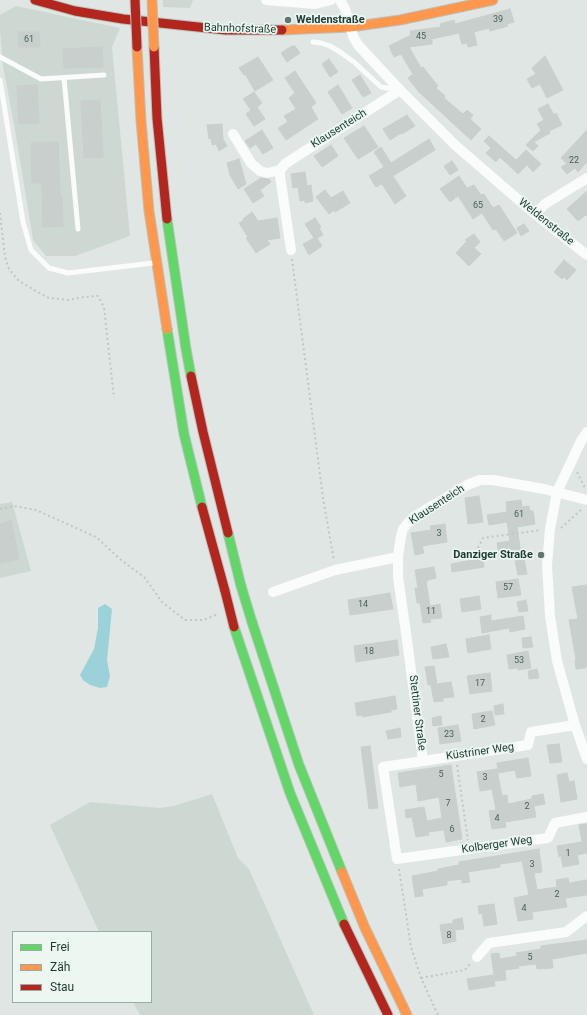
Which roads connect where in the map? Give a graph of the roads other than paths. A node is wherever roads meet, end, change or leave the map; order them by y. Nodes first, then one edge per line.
1 (35, 0) edge
2 (135, 0) edge
3 (152, 0) edge
4 (266, 0) edge
5 (331, 0) edge
6 (340, 0) edge
7 (493, 0) edge
8 (350, 27) junction
9 (313, 42) dead end
10 (0, 57) edge
11 (104, 76) dead end
12 (64, 78) junction
13 (0, 80) edge
14 (400, 90) junction
15 (233, 134) dead end
16 (280, 170) junction
17 (587, 178) edge
18 (535, 214) junction
19 (78, 229) dead end
20 (291, 250) road end
21 (587, 255) edge
22 (156, 262) junction
23 (587, 432) edge
24 (557, 492) junction
25 (587, 500) edge
26 (398, 557) junction
27 (273, 592) dead end
28 (575, 725) junction
29 (587, 759) edge
30 (423, 761) junction
31 (587, 817) edge
32 (397, 859) joint
33 (587, 916) edge
34 (477, 957) road end
35 (388, 1015) edge
36 (407, 1015) edge

1 - 8 main road, Bahnhofstraße
2 - 22 main road, bridge
3 - 36 main road, bridge
4 - 5 street
6 - 8 street, Weldenstraße
7 - 8 main road, Bahnhofstraße
8 - 14 street, Weldenstraße
9 - 14 lane
10 - 12 lane
11 - 12 lane
12 - 19 lane
13 - 22 lane
14 - 16 street, Klausenteich
14 - 18 street, Weldenstraße
15 - 16 street
16 - 20 street
17 - 18 street
18 - 21 street, Weldenstraße
22 - 35 main road, bridge
23 - 24 street
24 - 25 street, Klausenteich
24 - 26 street, Klausenteich
24 - 28 street
26 - 27 street
26 - 30 street, Stettiner Straße
28 - 29 street
28 - 30 street, Küstriner Weg
30 - 32 street, Stettiner Straße
31 - 32 street, Kolberger Weg
33 - 34 street

